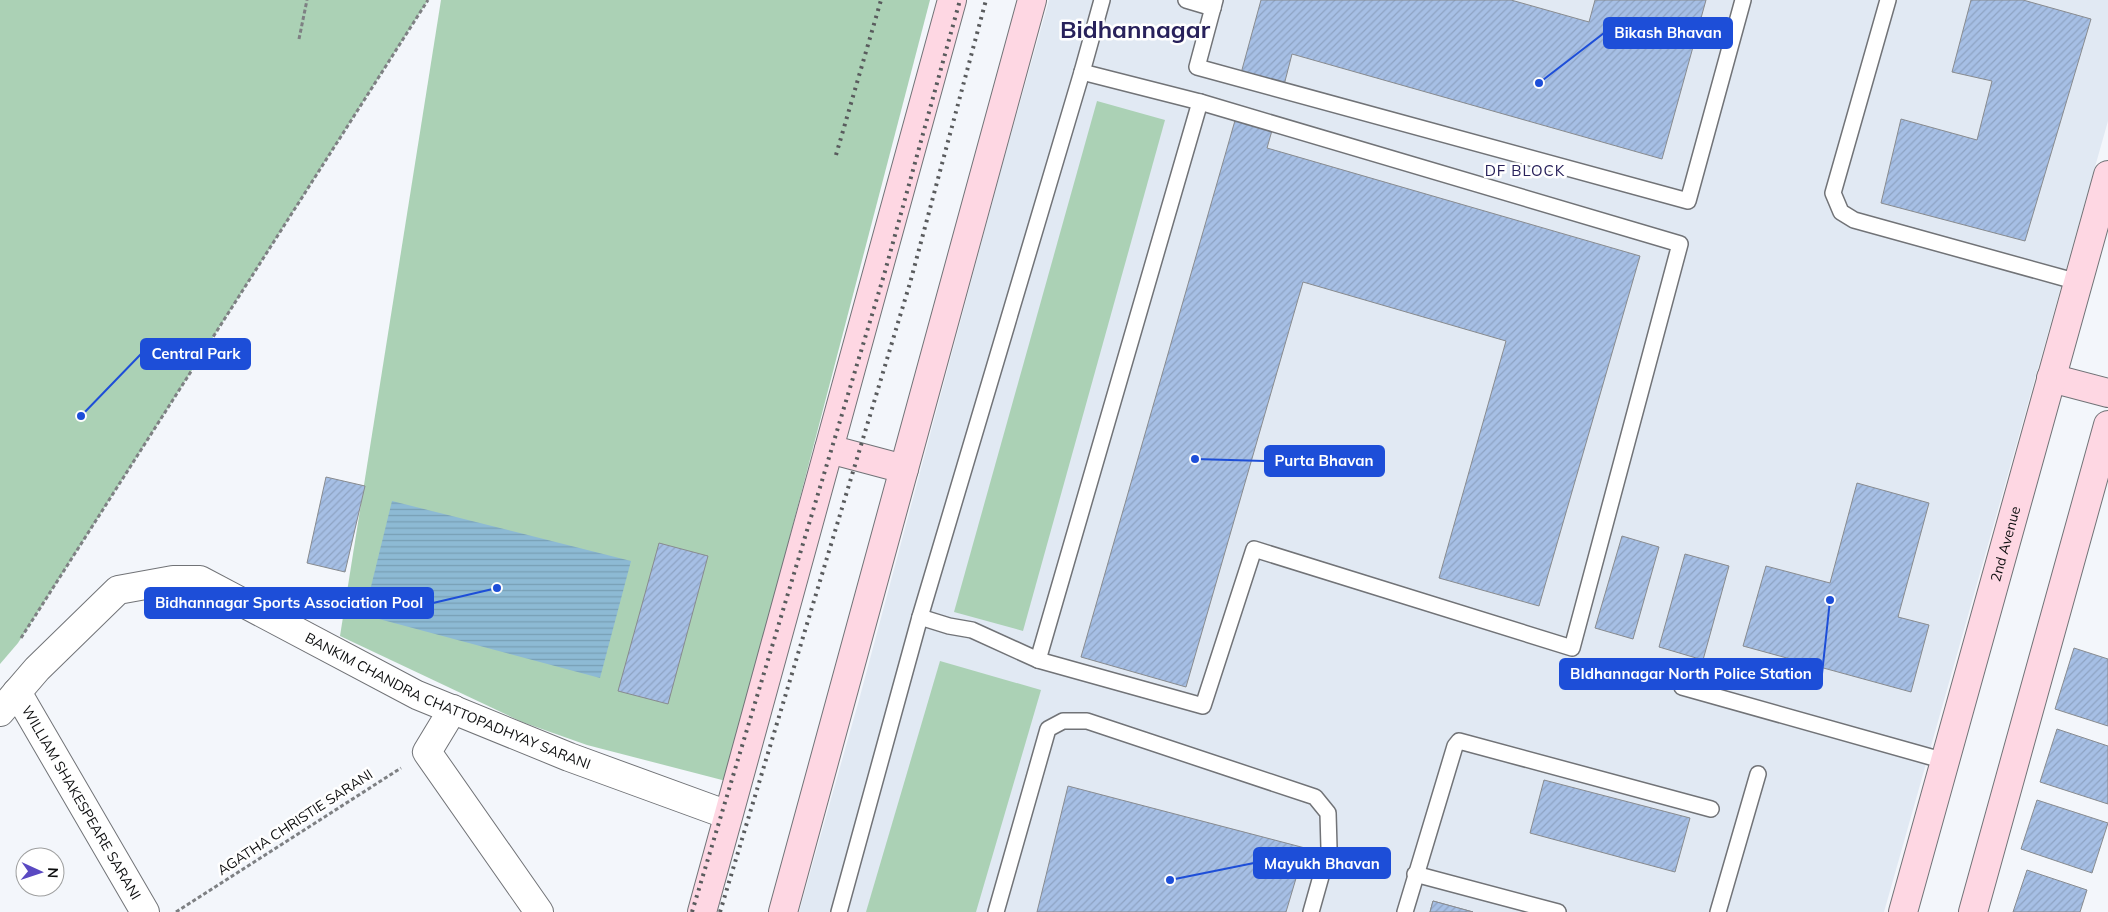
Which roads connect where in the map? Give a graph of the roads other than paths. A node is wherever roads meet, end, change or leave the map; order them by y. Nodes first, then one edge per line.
1 (952, 0) edge
2 (1032, 0) edge
3 (1102, 0) edge
4 (1186, 0) edge
5 (1743, 0) edge
6 (1888, 0) edge
7 (1214, 4) edge
8 (1082, 72) junction
9 (1200, 102) junction
10 (2108, 175) edge
11 (2078, 282) junction
12 (2052, 378) junction
13 (2108, 393) edge
14 (2108, 425) edge
15 (829, 449) junction
16 (904, 469) junction
17 (920, 617) junction
18 (1038, 660) junction
19 (1682, 687) dead end
20 (8, 702) edge
21 (453, 709) junction
22 (1945, 761) junction
23 (1758, 774) dead end
24 (1711, 809) dead end
25 (728, 815) junction
26 (1416, 874) junction
27 (145, 912) edge
28 (539, 912) edge
29 (702, 912) edge
30 (783, 912) edge
31 (839, 912) edge
32 (996, 912) edge
33 (1311, 912) edge
34 (1405, 912) edge
35 (1558, 912) edge
36 (1718, 912) edge
37 (1903, 912) edge
38 (1973, 912) edge

1 - 15 main road
2 - 16 main road
3 - 8 lane
4 - 7 lane
5 - 7 lane
6 - 11 lane
8 - 9 lane
8 - 17 lane
9 - 18 lane
9 - 18 lane
10 - 11 main road, 2nd Avenue
11 - 12 main road, 2nd Avenue
12 - 13 main road
12 - 22 main road, 2nd Avenue
14 - 38 main road
15 - 16 main road
15 - 25 main road
16 - 30 main road
17 - 18 lane
17 - 31 lane
19 - 22 lane
20 - 21 street, BANKIM CHANDRA CHATTOPADHYAY SARANI
20 - 27 street, WILLIAM SHAKESPEARE SARANI
21 - 25 street, BANKIM CHANDRA CHATTOPADHYAY SARANI
21 - 28 street
22 - 37 main road, 2nd Avenue
23 - 36 lane
24 - 26 lane
25 - 29 main road
26 - 34 lane
26 - 35 lane
32 - 33 lane

